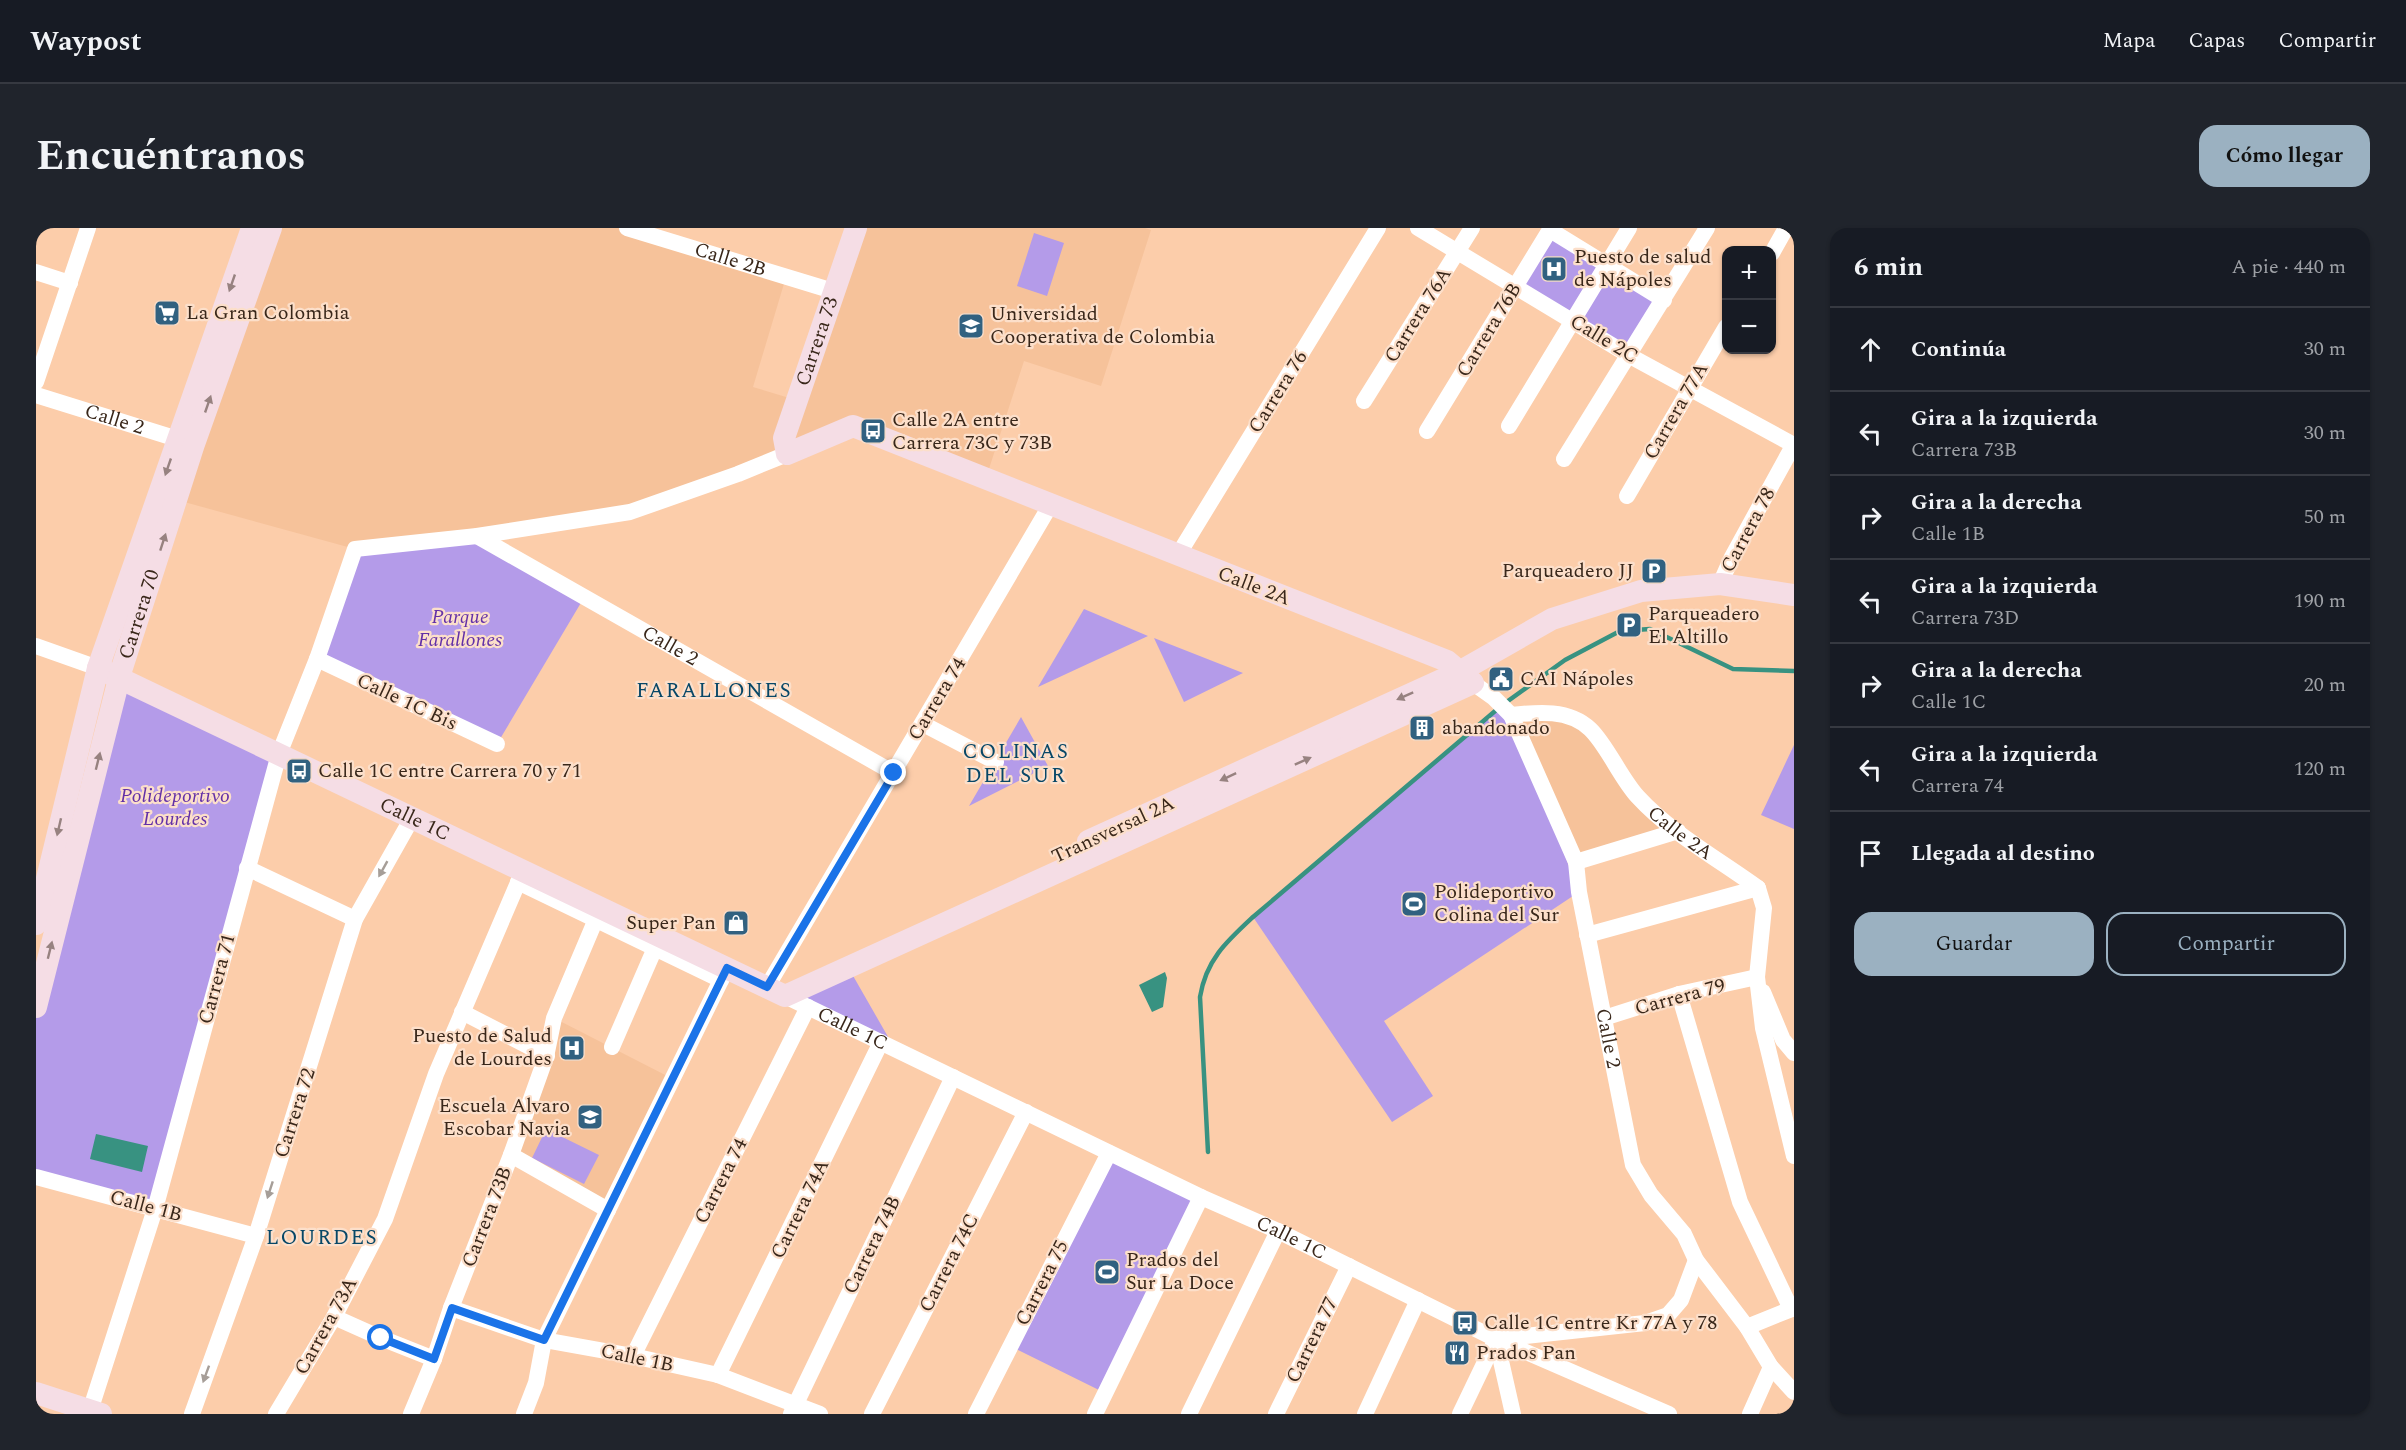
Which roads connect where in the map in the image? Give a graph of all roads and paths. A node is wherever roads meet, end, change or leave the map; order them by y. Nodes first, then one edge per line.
1 (88, 228) edge
2 (252, 228) edge
3 (271, 228) edge
4 (627, 228) edge
5 (856, 228) edge
6 (1378, 228) edge
7 (1418, 228) edge
8 (1472, 228) edge
9 (1629, 228) edge
10 (1707, 228) edge
11 (1786, 228) edge
12 (1551, 229) edge
13 (1776, 246) edge
14 (1458, 251) junction
15 (1606, 265) junction
16 (36, 272) edge
17 (70, 283) junction
18 (1516, 286) junction
19 (833, 291) junction
20 (1664, 300) junction
21 (1573, 321) junction
22 (1722, 334) edge
23 (1630, 356) junction
24 (36, 382) edge
25 (1689, 388) junction
26 (36, 395) edge
27 (1364, 401) dead end
28 (1509, 426) dead end
29 (1427, 431) dead end
30 (186, 442) junction
31 (1794, 445) edge
32 (787, 454) junction
33 (1564, 459) dead end
34 (1627, 496) dead end
35 (1052, 504) junction
36 (477, 536) junction
37 (1178, 555) junction
38 (1720, 584) junction
39 (1794, 595) edge
40 (36, 646) edge
41 (317, 659) junction
42 (98, 668) junction
43 (126, 676) junction
44 (1466, 677) junction
45 (1511, 715) junction
46 (922, 724) junction
47 (496, 744) dead end
48 (279, 754) junction
49 (996, 762) dead end
50 (894, 773) junction
51 (412, 818) junction
52 (1678, 831) junction
53 (1576, 862) junction
54 (247, 868) junction
55 (520, 876) junction
56 (1758, 888) junction
57 (39, 897) edge
58 (355, 919) junction
59 (596, 919) junction
60 (36, 924) edge
61 (1587, 934) junction
62 (655, 948) junction
63 (724, 974) junction
64 (1757, 977) junction
65 (776, 991) junction
66 (1679, 994) junction
67 (36, 1007) edge
68 (808, 1007) junction
69 (462, 1012) junction
70 (1604, 1018) junction
71 (881, 1042) junction
72 (612, 1047) dead end
73 (1794, 1053) edge
74 (547, 1056) junction
75 (953, 1077) junction
76 (1026, 1112) junction
77 (1109, 1153) junction
78 (511, 1155) junction
79 (1794, 1156) edge
80 (36, 1177) edge
81 (1202, 1197) junction
82 (155, 1209) junction
83 (608, 1210) junction
84 (1278, 1231) junction
85 (256, 1236) junction
86 (1696, 1260) junction
87 (1349, 1266) junction
88 (1418, 1300) junction
89 (452, 1308) junction
90 (1792, 1308) edge
91 (334, 1317) junction
92 (1747, 1327) junction
93 (1496, 1339) junction
94 (544, 1340) junction
95 (633, 1356) junction
96 (434, 1359) junction
97 (1771, 1367) junction
98 (718, 1375) junction
99 (1794, 1392) edge
100 (36, 1393) edge
101 (36, 1408) edge
102 (793, 1409) edge
103 (95, 1413) edge
104 (56, 1414) edge
105 (192, 1414) edge
106 (276, 1414) edge
107 (411, 1414) edge
108 (524, 1414) edge
109 (820, 1414) edge
110 (872, 1414) edge
111 (976, 1414) edge
112 (1095, 1414) edge
113 (1188, 1414) edge
114 (1276, 1414) edge
115 (1365, 1414) edge
116 (1460, 1414) edge
117 (1514, 1414) edge
118 (1669, 1414) edge
119 (1750, 1414) edge

1 - 17 street
2 -> 30 street, Carrera 70
30 -> 3 street, Carrera 70
4 - 19 street, Calle 2B
5 - 19 street, Carrera 73
6 - 37 street, Carrera 76
7 - 14 street, Calle 2C
8 - 14 street, Carrera 76A
9 - 15 street
10 - 20 street
11 - 13 street
12 - 15 street
12 - 18 street, Carrera 76B
14 - 18 street, Calle 2C
14 - 27 street, Carrera 76A
15 - 20 street
15 - 21 street
16 - 17 street
17 - 24 street
18 - 21 street, Calle 2C
18 - 29 street, Carrera 76B
19 - 32 street, Carrera 73
20 - 23 street
21 - 23 street, Calle 2C
21 - 28 street
22 - 25 street, Carrera 77A
23 - 25 street, Calle 2C
23 - 33 street
25 - 31 street, Calle 2C
25 - 34 street, Carrera 77A
26 - 30 street, Calle 2
30 -> 42 street, Carrera 70
43 -> 30 street, Carrera 70
31 - 38 street, Carrera 78
32 - 35 street, Calle 2A
32 - 36 street
35 - 37 street, Calle 2A
35 - 46 street, Carrera 74
36 - 41 street, Carrera 71
36 - 50 street, Calle 2
37 - 44 street, Calle 2A
38 - 39 street
38 - 44 street
40 - 42 street, Calle 1C
41 - 47 street, Calle 1C Bis
41 - 48 street, Carrera 71
42 - 43 street, Calle 1C
42 -> 57 street, Carrera 70
43 - 48 street, Calle 1C
67 -> 43 street, Carrera 70
44 - 45 street, Calle 2
44 - 65 street, Transversal 2A
45 - 52 street, Calle 2A
45 - 53 street, Calle 2
46 - 49 street
46 - 50 street, Carrera 74
48 - 51 street, Calle 1C
48 - 54 street, Carrera 71
50 - 65 street, Carrera 74
51 - 55 street, Calle 1C
51 -> 58 street, Carrera 72
52 - 53 street
52 - 56 street, Calle 2A
53 - 61 street, Calle 2
54 - 58 street
54 - 82 street, Carrera 71
55 - 59 street
55 - 63 street, Calle 1C
55 - 69 street, Carrera 73A
56 - 61 street
56 - 64 street
57 - 60 street, Carrera 70
58 -> 85 street, Carrera 72
59 - 62 street
59 - 74 street, Carrera 73B
61 - 70 street, Calle 2
62 - 63 street
62 - 72 street
63 - 65 street, Calle 1C
63 - 83 street
64 - 66 street, Carrera 79
64 - 73 street
64 - 79 street
65 - 68 street, Calle 1C
66 - 70 street, Carrera 79
66 - 90 street
68 - 71 street, Calle 1C
68 - 95 street, Carrera 74
69 - 74 street
69 - 91 street, Carrera 73A
70 - 86 street, Calle 2
71 - 75 street, Calle 1C
71 - 98 street, Carrera 74A
74 - 78 street, Carrera 73B
75 - 76 street, Calle 1C
75 - 102 street, Carrera 74B
76 - 77 street, Calle 1C
76 - 110 street, Carrera 74C
77 - 81 street, Calle 1C
77 - 111 street, Carrera 75
78 - 83 street
78 - 89 street, Carrera 73B
80 - 82 street, Calle 1B
81 - 84 street, Calle 1C
81 - 112 street
82 - 85 street, Calle 1B
82 - 103 street, Carrera 71
83 - 94 street
84 - 87 street, Calle 1C
84 - 113 street
85 -> 105 street, Carrera 72
86 - 92 street, Calle 2
86 - 93 street
87 - 88 street, Calle 1C
87 - 114 street, Carrera 77
88 - 93 street, Calle 1C
88 - 115 street
89 - 94 street, Calle 1B
89 - 96 street, Carrera 73B
90 - 92 street
91 - 96 street
91 - 106 street, Carrera 73A
92 - 97 street, Calle 2
93 - 116 street
93 - 117 street
93 - 118 street, Calle 1C
94 - 95 street, Calle 1B
94 - 108 street
95 - 98 street, Calle 1B
96 - 107 street, Carrera 73B
97 - 99 street, Calle 2
97 - 119 street
98 - 102 street, Calle 1B
100 - 103 street
101 - 104 street
102 - 109 street, Calle 1B

